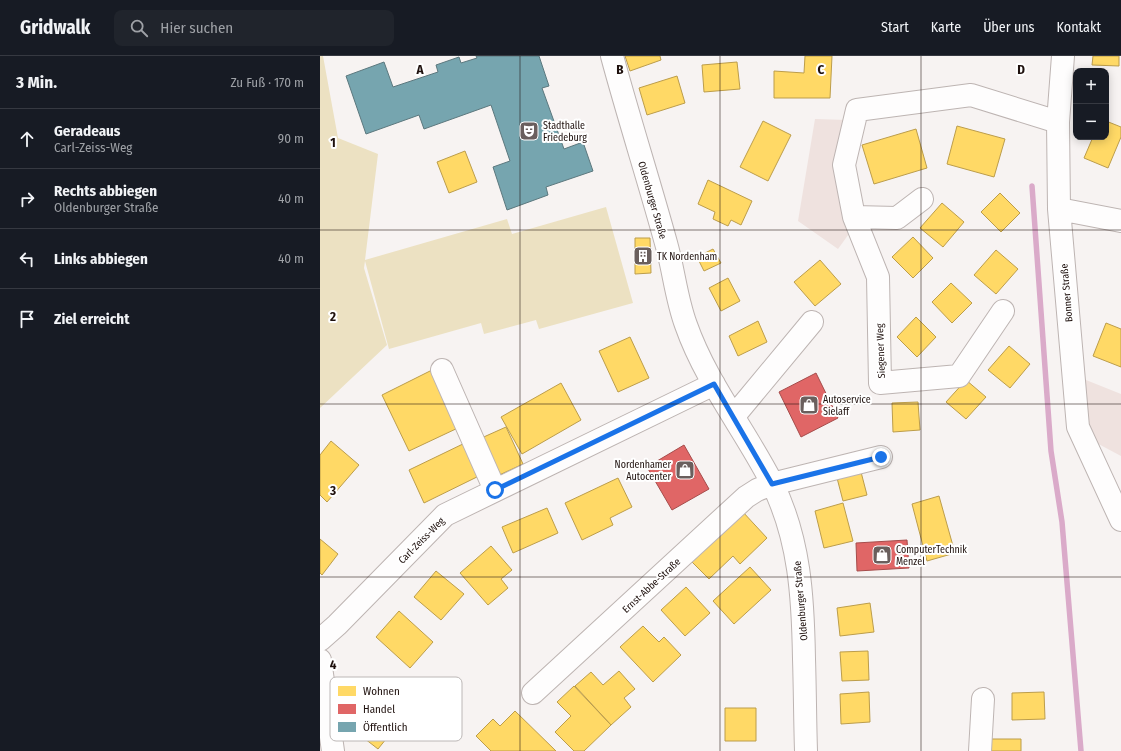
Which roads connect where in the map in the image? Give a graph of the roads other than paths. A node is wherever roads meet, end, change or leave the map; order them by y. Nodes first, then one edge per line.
1 (612, 56) edge
2 (1063, 56) edge
3 (1058, 122) junction
4 (922, 199) dead end
5 (1059, 209) junction
6 (854, 217) junction
7 (1121, 221) edge
8 (1003, 311) dead end
9 (812, 322) dead end
10 (442, 370) dead end
11 (714, 384) junction
12 (734, 416) junction
13 (881, 457) dead end
14 (772, 484) junction
15 (495, 490) junction
16 (1121, 520) edge
17 (320, 640) edge
18 (320, 660) edge
19 (534, 693) dead end
20 (983, 699) dead end
21 (330, 725) edge
22 (332, 741) edge
23 (334, 751) edge
24 (806, 751) edge
25 (980, 751) edge

1 - 11 street, Oldenburger Straße
2 - 3 street, Bonner Straße
3 - 5 street, Bonner Straße
3 - 6 street, Siegener Weg
4 - 6 street
5 - 7 street
5 - 16 street, Bonner Straße
6 - 8 street, Siegener Weg
9 - 12 street
10 - 15 street
11 - 12 street, Oldenburger Straße
11 - 15 street, Carl-Zeiss-Weg
12 - 14 street, Oldenburger Straße
13 - 14 street, Ernst-Abbe-Straße
14 - 19 street, Ernst-Abbe-Straße
14 - 24 street, Oldenburger Straße
15 - 17 street, Carl-Zeiss-Weg
18 - 21 street
20 - 25 street
22 - 23 street

